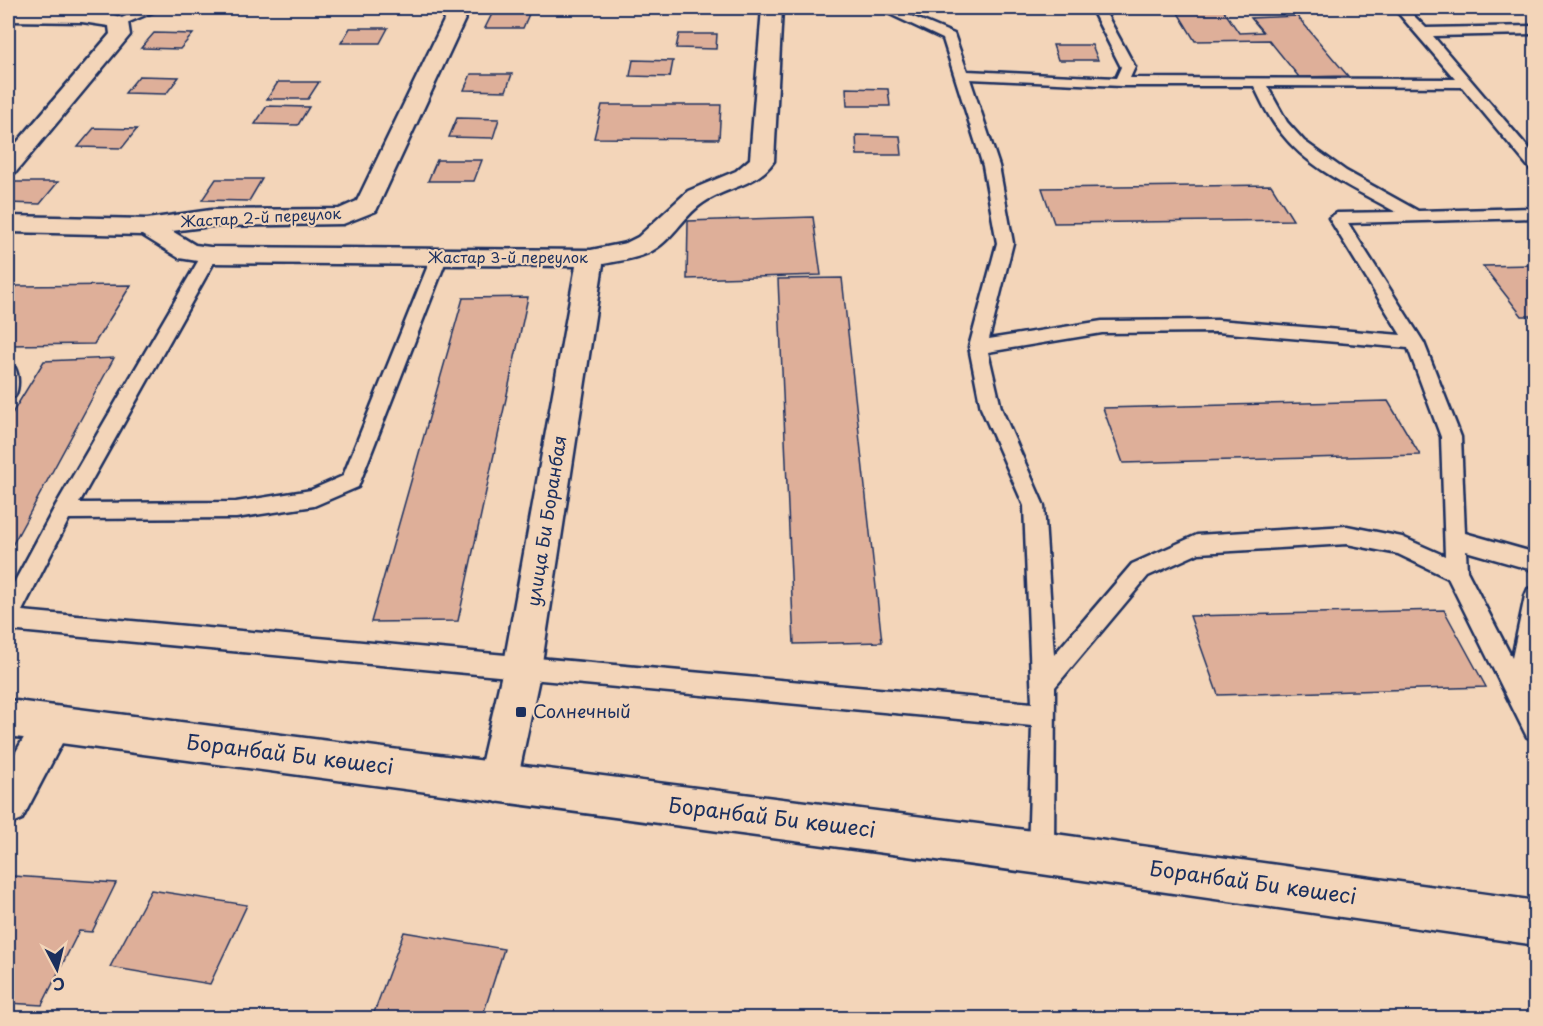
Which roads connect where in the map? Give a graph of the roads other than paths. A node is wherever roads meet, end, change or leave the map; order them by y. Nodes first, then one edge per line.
1 (156, 8) edge
2 (460, 8) edge
3 (772, 8) edge
4 (884, 8) edge
5 (1097, 8) edge
6 (1400, 8) edge
7 (8, 15) edge
8 (118, 21) junction
9 (1536, 30) edge
10 (1423, 32) junction
11 (964, 75) junction
12 (1121, 82) junction
13 (1258, 82) junction
14 (1466, 83) junction
15 (8, 167) edge
16 (1536, 168) edge
17 (1536, 213) edge
18 (1415, 216) junction
19 (8, 224) edge
20 (147, 227) junction
21 (210, 255) junction
22 (439, 258) junction
23 (591, 258) junction
24 (1415, 343) junction
25 (978, 347) junction
26 (8, 373) edge
27 (8, 391) edge
28 (63, 511) junction
29 (1455, 539) junction
30 (1536, 562) edge
31 (1456, 571) junction
32 (1536, 596) edge
33 (8, 618) edge
34 (522, 669) junction
35 (1044, 683) junction
36 (1517, 692) junction
37 (1045, 716) junction
38 (8, 718) edge
39 (53, 724) junction
40 (1536, 729) edge
41 (497, 782) junction
42 (8, 804) edge
43 (1041, 853) junction
44 (1536, 923) edge

1 - 8 lane
2 - 20 street, Жастар 2-й переулок
3 - 23 street, Жастар 3-й переулок
4 - 11 lane
5 - 12 lane
6 - 10 lane
7 - 8 street
8 - 15 street
9 - 10 lane
10 - 14 lane
11 - 12 lane
11 - 25 lane
12 - 13 lane
13 - 14 lane
13 - 18 lane
14 - 16 lane
17 - 18 lane
18 - 24 lane
19 - 20 street, Жастар 2-й переулок
20 - 21 street, Жастар 3-й переулок
21 - 22 street, Жастар 3-й переулок
21 - 28 lane
22 - 23 street, Жастар 3-й переулок
22 - 28 lane
23 - 34 street, улица Би Боранбая
24 - 25 lane
24 - 29 lane
25 - 35 lane
26 - 27 lane
28 - 33 lane
29 - 30 lane
29 - 31 lane
31 - 35 lane
31 - 36 lane
32 - 36 lane
33 - 34 lane
34 - 37 lane
34 - 41 street, улица Би Боранбая
35 - 37 lane
36 - 40 lane
37 - 43 lane
38 - 39 street, Боранбай Би көшесі
39 - 41 street, Боранбай Би көшесі
39 - 42 street
41 - 43 street, Боранбай Би көшесі
43 - 44 street, Боранбай Би көшесі

